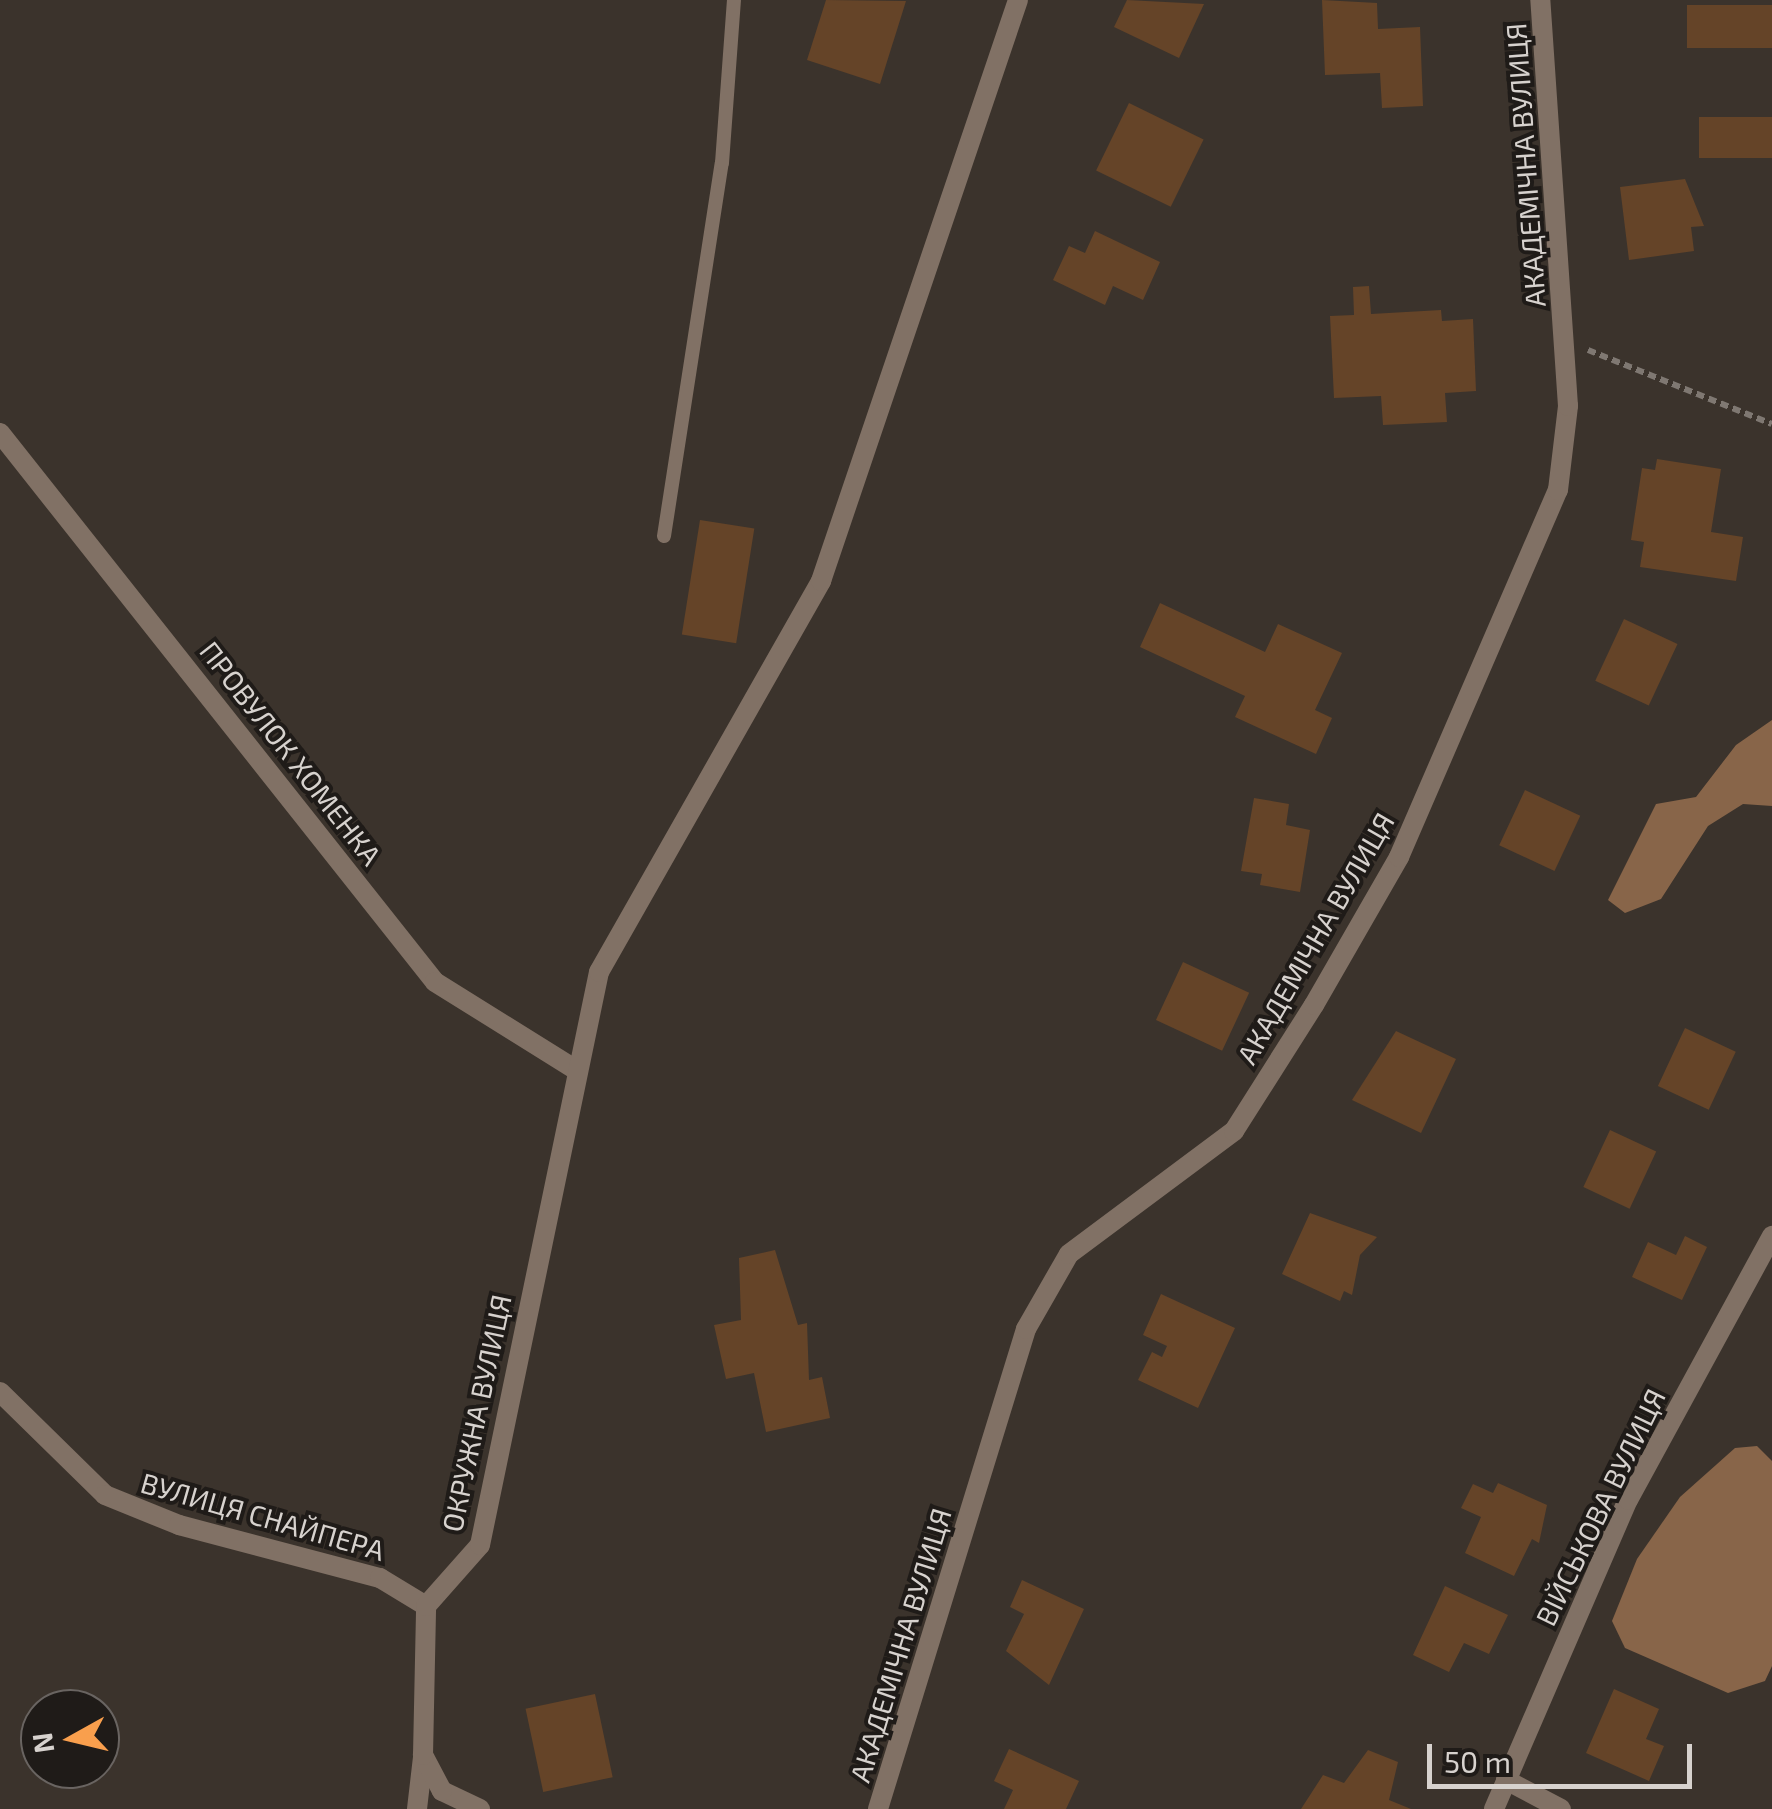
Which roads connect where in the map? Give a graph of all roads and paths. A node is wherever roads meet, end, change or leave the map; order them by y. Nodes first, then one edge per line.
1 (734, 0) edge
2 (1018, 0) edge
3 (1540, 0) edge
4 (1565, 343) junction
5 (1772, 424) edge
6 (0, 433) edge
7 (664, 536) dead end
8 (573, 1068) junction
9 (1772, 1236) edge
10 (0, 1392) edge
11 (426, 1606) junction
12 (423, 1755) junction
13 (1506, 1780) junction
14 (417, 1809) edge
15 (480, 1809) edge
16 (878, 1809) edge
17 (1494, 1809) edge
18 (1560, 1809) edge

1 - 7 lane
2 - 8 street
3 - 4 street, АКАДЕМІЧНА ВУЛИЦЯ
4 - 5 path
4 - 16 street, АКАДЕМІЧНА ВУЛИЦЯ
6 - 8 street, ПРОВУЛОК ХОМЕНКА
8 - 11 street, ОКРУЖНА ВУЛИЦЯ
9 - 13 street, ВІЙСЬКОВА ВУЛИЦЯ
10 - 11 street, ВУЛИЦЯ СНАЙПЕРА
11 - 12 street
12 - 14 street
12 - 15 street
13 - 17 street, ВІЙСЬКОВА ВУЛИЦЯ
13 - 18 street

